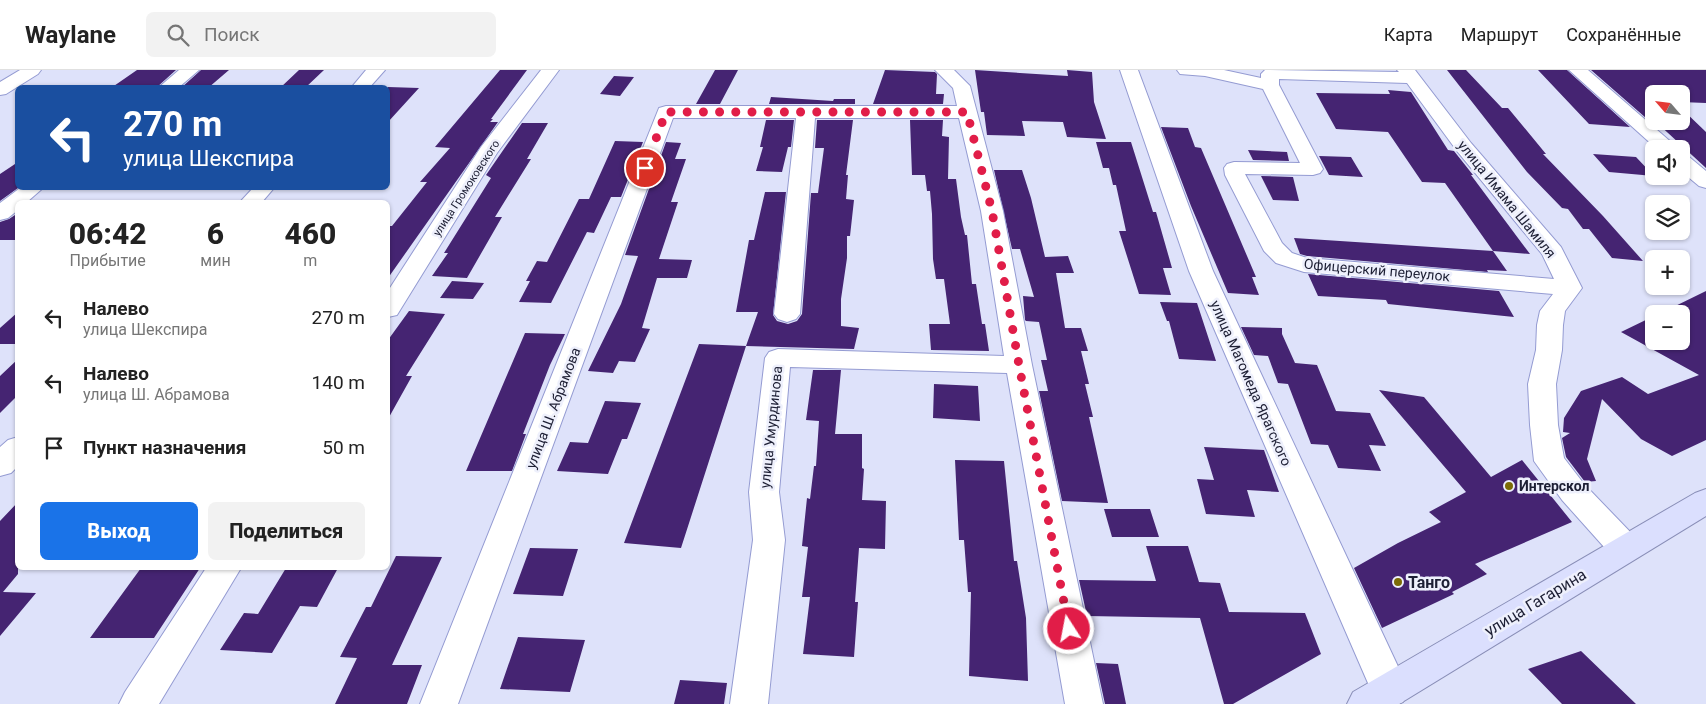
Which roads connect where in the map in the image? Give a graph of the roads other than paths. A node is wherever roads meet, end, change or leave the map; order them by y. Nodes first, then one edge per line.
1 (32, 70) edge
2 (190, 70) edge
3 (376, 70) edge
4 (550, 70) edge
5 (944, 70) edge
6 (1129, 70) edge
7 (1186, 70) edge
8 (1578, 70) edge
9 (1409, 74) edge
10 (170, 85) edge
11 (362, 85) edge
12 (1270, 85) junction
13 (0, 90) edge
14 (967, 112) junction
15 (806, 113) junction
16 (1659, 140) edge
17 (1690, 168) edge
18 (1706, 182) edge
19 (30, 190) edge
20 (262, 190) edge
21 (17, 200) edge
22 (252, 200) edge
23 (15, 202) edge
24 (0, 213) edge
25 (1570, 288) junction
26 (390, 307) edge
27 (787, 314) dead end
28 (1019, 365) junction
29 (15, 449) edge
30 (0, 465) edge
31 (1706, 501) edge
32 (1625, 548) junction
33 (223, 570) edge
34 (1378, 697) edge
35 (138, 704) edge
36 (439, 704) edge
37 (748, 704) edge
38 (1084, 704) edge

1 - 13 street
2 - 10 street
3 - 11 street
4 - 26 street, улица Громоковского
5 - 14 street
6 - 34 street, улица Магомеда Ярагского
7 - 12 street
8 - 16 street
9 - 12 street
9 - 25 street, улица Имама Шамиля
12 - 25 street, Офицерский переулок
14 - 15 street
14 - 28 street
15 - 27 street
15 - 36 street, улица Ш. Абрамова
17 - 18 street
19 - 21 street
20 - 22 street
23 - 24 street
25 - 32 street
28 - 37 street, улица Умурдинова
28 - 38 street
29 - 30 street
31 - 32 main road, улица Гагарина
32 - 34 main road, улица Гагарина
33 - 35 street

